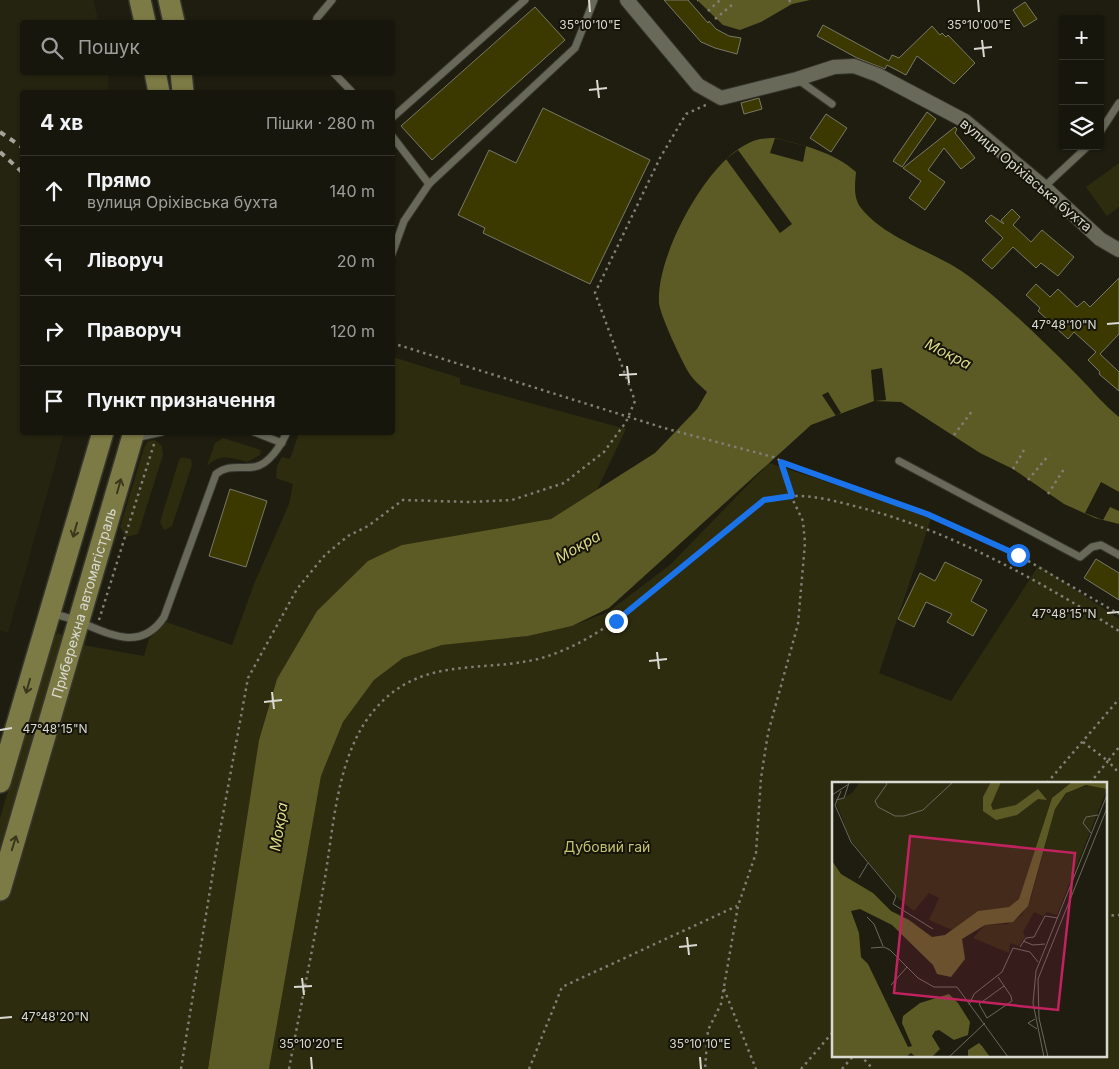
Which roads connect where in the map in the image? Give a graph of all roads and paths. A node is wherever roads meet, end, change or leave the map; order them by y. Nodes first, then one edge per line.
1 (140, 0) edge
2 (169, 0) edge
3 (332, 0) edge
4 (525, 0) edge
5 (594, 0) edge
6 (627, 0) edge
7 (720, 0) edge
8 (789, 0) edge
9 (733, 4) dead end
10 (792, 4) dead end
11 (708, 11) dead end
12 (715, 19) dead end
13 (145, 20) edge
14 (174, 20) edge
15 (316, 20) edge
16 (156, 75) edge
17 (181, 75) edge
18 (336, 75) edge
19 (797, 79) junction
20 (159, 90) edge
21 (184, 90) edge
22 (350, 90) edge
23 (721, 98) junction
24 (1119, 103) edge
25 (832, 104) dead end
26 (395, 115) edge
27 (1104, 126) edge
28 (395, 140) edge
29 (1084, 150) edge
30 (429, 184) junction
31 (1044, 187) junction
32 (395, 246) edge
33 (1119, 250) edge
34 (395, 344) edge
35 (973, 410) dead end
36 (628, 417) junction
37 (102, 435) edge
38 (159, 435) edge
39 (262, 435) edge
40 (285, 435) edge
41 (954, 435) dead end
42 (134, 436) edge
43 (282, 443) junction
44 (1024, 450) dead end
45 (1049, 455) dead end
46 (899, 461) dead end
47 (781, 462) junction
48 (1013, 469) dead end
49 (1064, 469) dead end
50 (1028, 480) dead end
51 (1048, 494) dead end
52 (792, 496) junction
53 (1119, 555) edge
54 (59, 585) junction
55 (88, 593) junction
56 (49, 613) junction
57 (1119, 614) edge
58 (88, 626) junction
59 (1119, 631) edge
60 (43, 634) junction
61 (72, 643) junction
62 (1119, 699) edge
63 (1082, 742) junction
64 (1119, 747) edge
65 (1108, 761) junction
66 (1119, 773) edge
67 (0, 782) edge
68 (1048, 782) edge
69 (1091, 782) edge
70 (0, 890) edge
71 (738, 906) junction
72 (1119, 915) edge
73 (1106, 916) edge
74 (723, 989) junction
75 (832, 1033) edge
76 (853, 1056) edge
77 (861, 1056) edge
78 (181, 1069) edge
79 (289, 1069) edge
80 (529, 1069) edge
81 (705, 1069) edge
82 (756, 1069) edge
83 (801, 1069) edge
84 (842, 1069) edge
85 (873, 1069) edge

1 - 13 main road
2 - 14 main road
3 - 15 lane
4 - 26 lane
5 - 30 lane
6 - 23 street
7 - 11 path
8 - 10 path
9 - 12 path
16 - 20 main road
17 - 21 main road
18 - 22 lane
19 - 23 street, вулиця Оріхівська бухта
19 - 25 lane
19 - 31 street, вулиця Оріхівська бухта
23 - 36 path
24 - 27 lane
28 - 30 lane
29 - 31 lane
30 - 32 lane
31 - 33 street, вулиця Оріхівська бухта
34 - 36 path
35 - 41 path
36 - 47 path
36 - 78 path
37 -> 54 main road
38 - 58 path
39 - 43 lane
40 - 43 lane
55 -> 42 main road, Прибережна автомагістраль
43 - 58 lane
44 - 48 path
45 - 50 path
46 - 53 lane
47 - 52 path
47 - 57 path
49 - 51 path
52 - 59 path
52 - 71 path
52 - 79 path
54 - 55 main road
54 - 56 main road
55 - 58 main road, Прибережна автомагістраль
56 - 58 lane
56 - 60 main road
58 - 61 main road, Прибережна автомагістраль
60 - 61 main road
60 -> 67 main road
70 -> 61 main road, Прибережна автомагістраль
62 - 63 path
63 - 65 path
63 - 68 path
64 - 65 path
65 - 66 path
65 - 69 path
71 - 74 path
71 - 80 path
72 - 73 path
74 - 81 path
74 - 82 path
75 - 83 path
76 - 84 path
77 - 85 path

